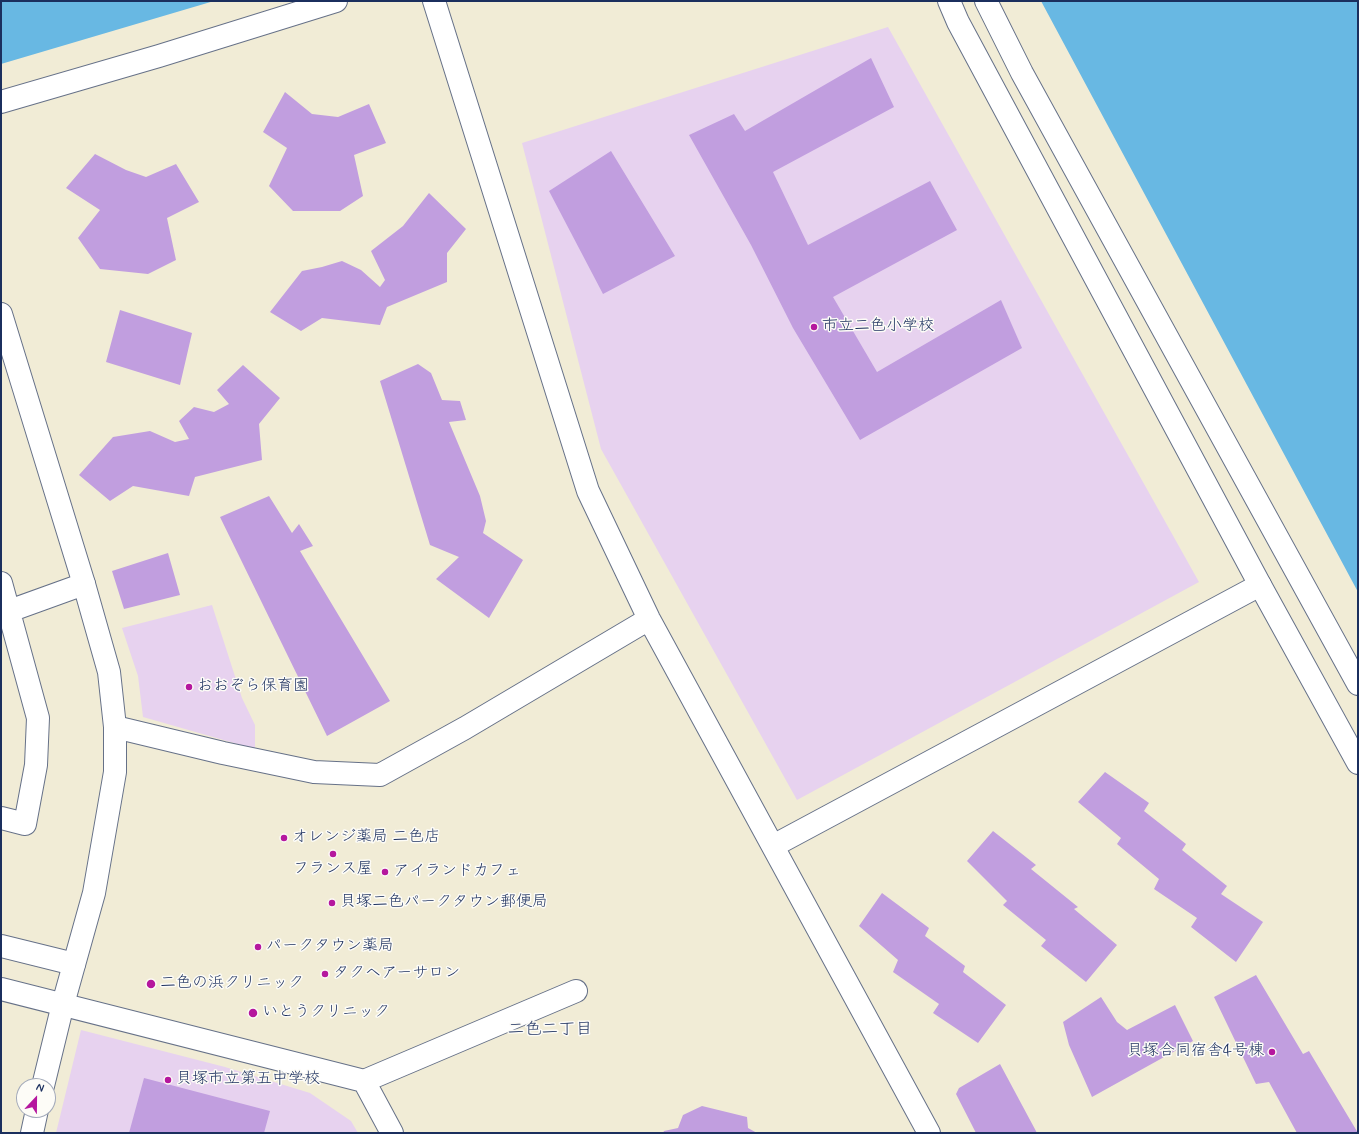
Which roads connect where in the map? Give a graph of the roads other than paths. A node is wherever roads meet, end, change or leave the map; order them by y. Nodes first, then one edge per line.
1 (336, 1) edge
2 (434, 1) edge
3 (949, 1) edge
4 (986, 1) edge
5 (1, 102) edge
6 (1, 314) edge
7 (1, 583) edge
8 (84, 584) junction
9 (1260, 585) junction
10 (5, 613) edge
11 (649, 619) junction
12 (1358, 684) edge
13 (115, 727) junction
14 (1358, 762) edge
15 (1, 818) edge
16 (773, 846) junction
17 (1, 946) edge
18 (74, 964) junction
19 (1, 989) edge
20 (576, 991) dead end
21 (63, 1004) junction
22 (45, 1078) edge
23 (364, 1081) junction
24 (35, 1118) edge
25 (32, 1133) edge
26 (392, 1133) edge
27 (929, 1133) edge

1 - 5 street
2 - 11 street
3 - 9 street
4 - 12 street
6 - 8 street
7 - 10 street
8 - 10 street
8 - 13 street
9 - 14 street
9 - 16 street
10 - 15 street
11 - 13 street
11 - 16 street
13 - 18 street
16 - 27 street
17 - 18 street
18 - 21 street
19 - 21 street
20 - 23 street
21 - 22 street
21 - 23 street
23 - 26 street
24 - 25 street

